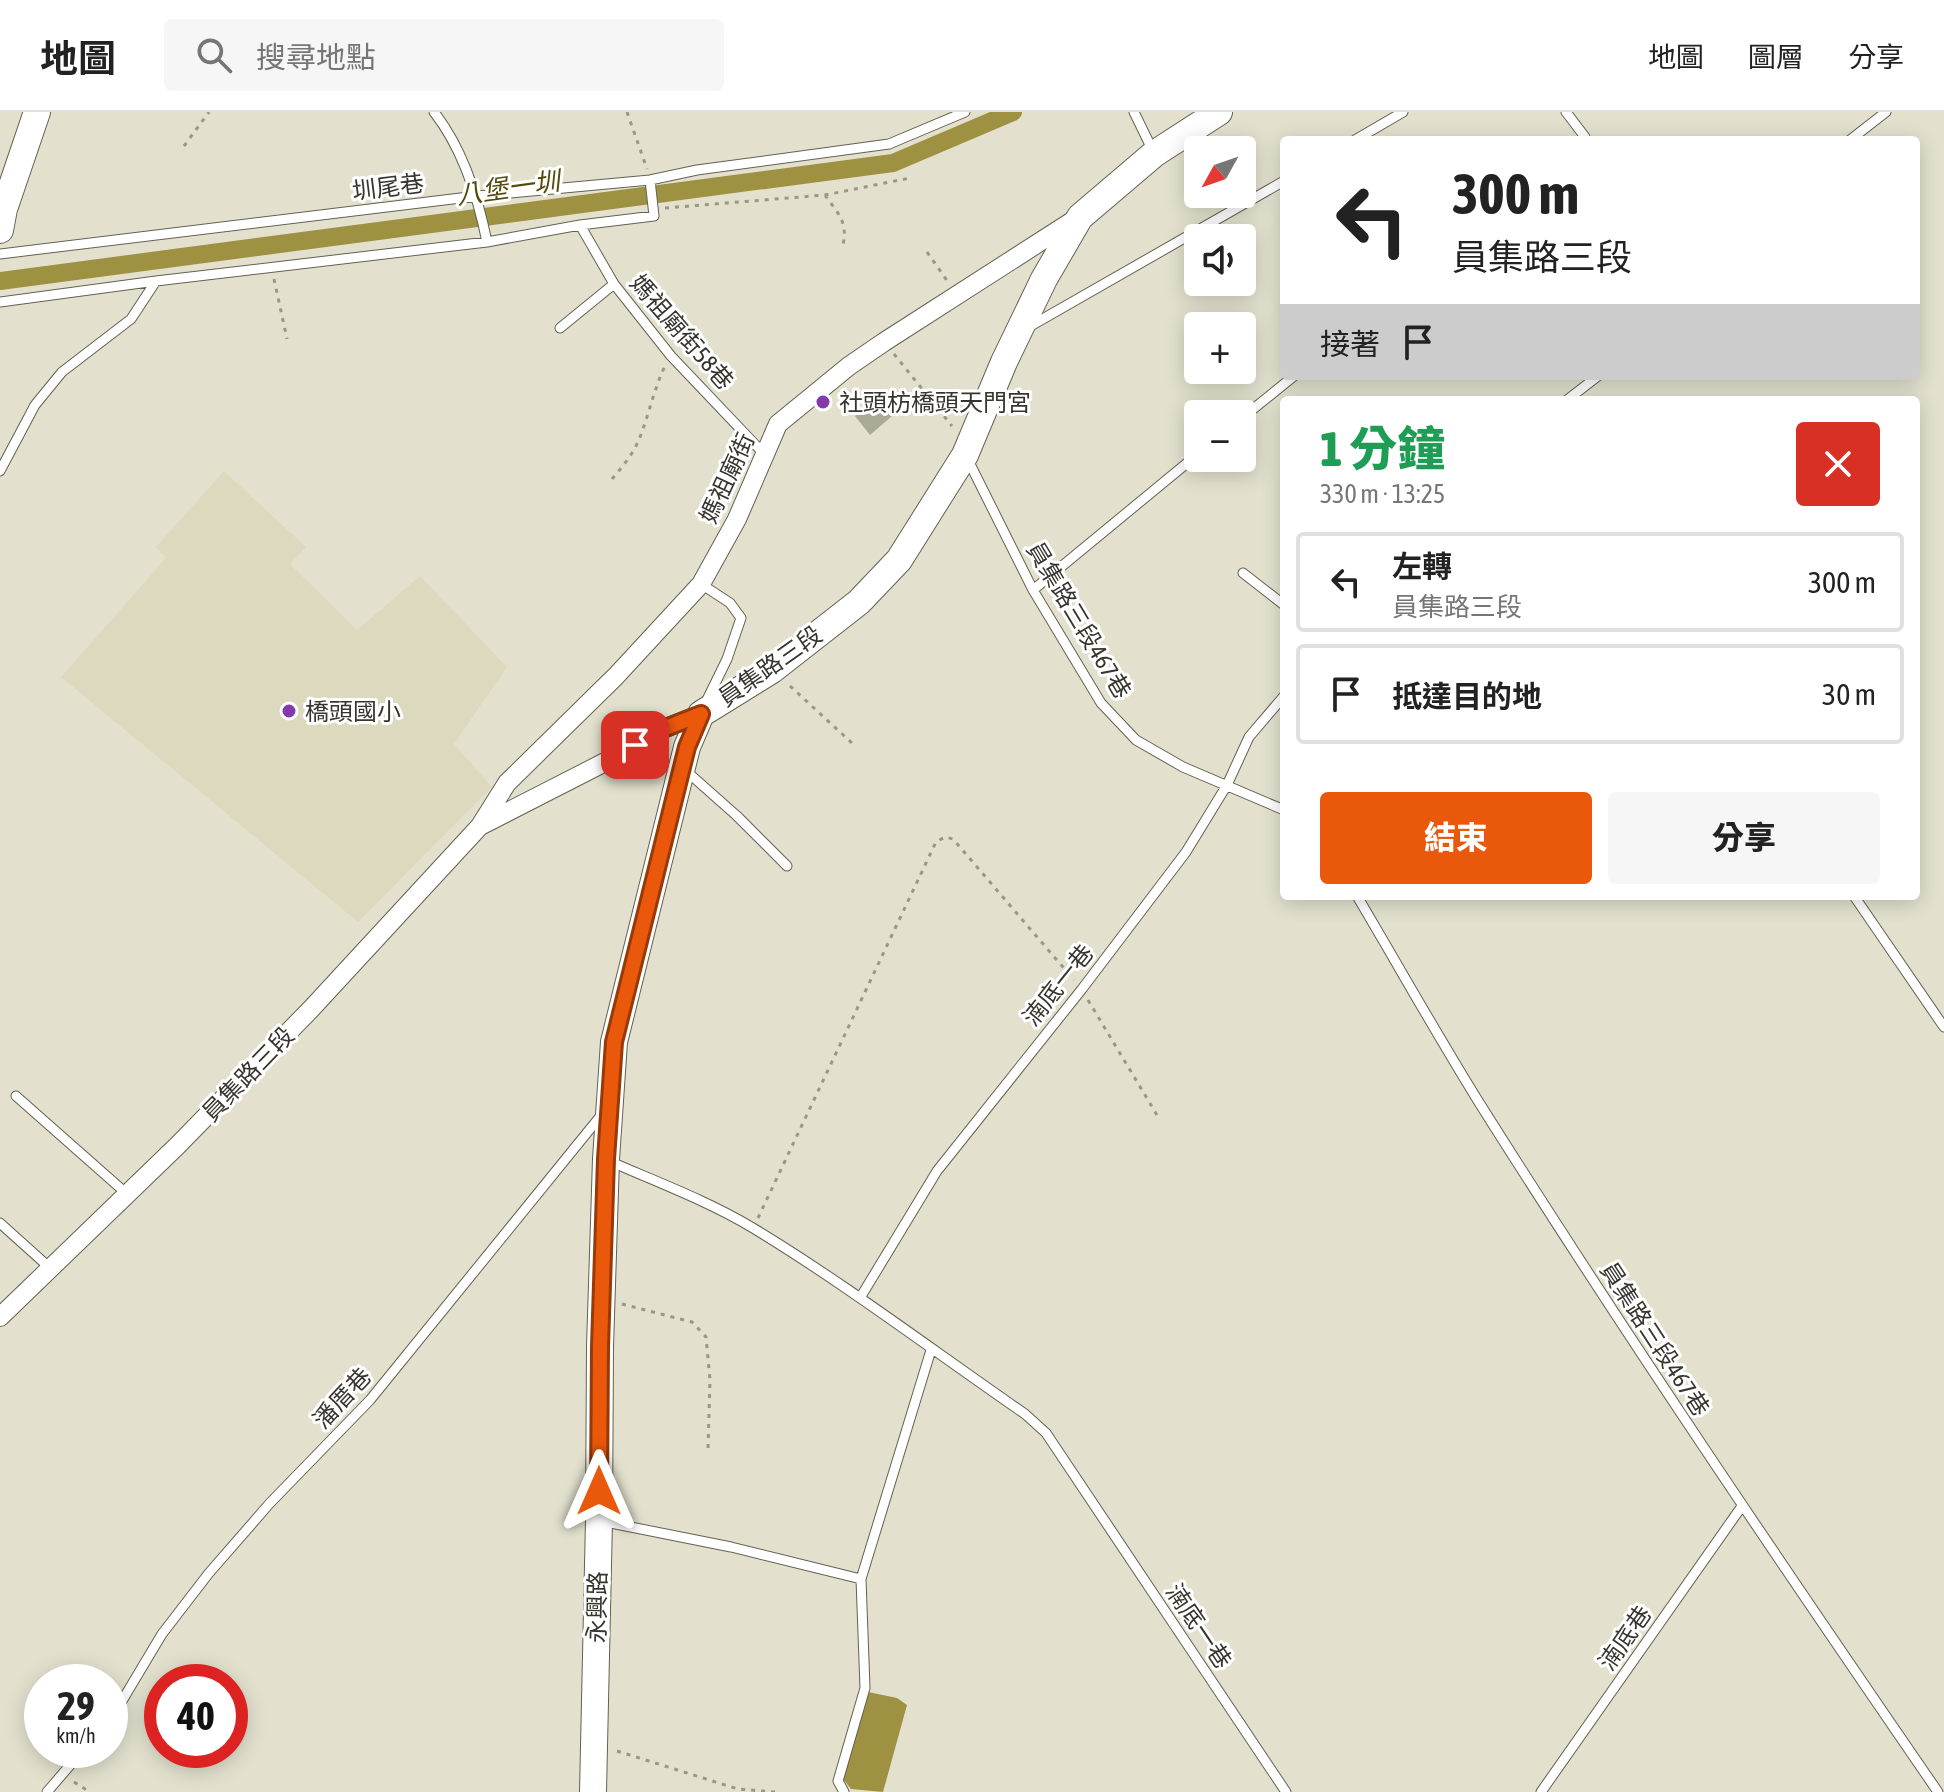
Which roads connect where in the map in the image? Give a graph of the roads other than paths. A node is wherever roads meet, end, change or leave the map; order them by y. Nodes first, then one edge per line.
1 (37, 112) edge
2 (434, 112) edge
3 (965, 112) edge
4 (1134, 112) edge
5 (1219, 112) edge
6 (1403, 112) edge
7 (1566, 112) edge
8 (1886, 112) edge
9 (1362, 136) edge
10 (1583, 136) edge
11 (1855, 136) edge
12 (1154, 154) junction
13 (650, 180) junction
14 (1280, 183) edge
15 (477, 196) junction
16 (1080, 217) junction
17 (580, 225) junction
18 (0, 228) edge
19 (487, 242) junction
20 (0, 254) edge
21 (156, 281) junction
22 (614, 284) junction
23 (0, 302) edge
24 (560, 328) dead end
25 (1017, 334) junction
26 (1289, 380) edge
27 (1593, 380) edge
28 (1572, 396) edge
29 (1256, 407) edge
30 (965, 455) junction
31 (766, 456) junction
32 (1184, 466) edge
33 (0, 471) edge
34 (1243, 573) dead end
35 (701, 584) junction
36 (1033, 590) junction
37 (1280, 602) edge
38 (1280, 701) edge
39 (701, 714) junction
40 (682, 767) junction
41 (1227, 785) junction
42 (1280, 808) edge
43 (480, 826) junction
44 (787, 866) dead end
45 (1359, 900) edge
46 (1857, 900) edge
47 (1944, 1027) edge
48 (16, 1096) dead end
49 (610, 1104) junction
50 (606, 1159) junction
51 (127, 1194) junction
52 (0, 1223) edge
53 (50, 1268) junction
54 (860, 1298) junction
55 (0, 1317) edge
56 (931, 1350) junction
57 (1742, 1506) junction
58 (599, 1520) junction
59 (861, 1579) junction
60 (128, 1691) edge
61 (66, 1768) edge
62 (47, 1792) edge
63 (593, 1792) edge
64 (844, 1792) edge
65 (1286, 1792) edge
66 (1541, 1792) edge
67 (1938, 1792) edge

1 - 18 street
2 - 15 lane
3 - 13 lane, 圳尾巷
4 - 12 lane
5 - 12 street, 員集路三段
6 - 9 lane
7 - 10 lane
8 - 11 lane
12 - 16 street, 員集路三段
13 - 15 lane, 圳尾巷
13 - 17 lane
14 - 25 lane
15 - 19 lane
15 - 20 lane, 圳尾巷
16 - 25 street, 員集路三段
16 - 31 street, 媽祖廟街
17 - 19 lane
17 - 22 lane, 媽祖廟街58巷
19 - 21 lane
21 - 23 lane
21 - 33 lane
22 - 24 lane
22 - 31 lane, 媽祖廟街58巷
25 - 30 street, 員集路三段
26 - 29 lane
27 - 28 lane
30 - 36 lane, 員集路三段467巷
30 - 39 street, 員集路三段
31 - 35 street, 媽祖廟街
32 - 36 lane
34 - 37 lane
35 - 39 lane
35 - 43 street, 媽祖廟街
36 - 41 lane, 員集路三段467巷
38 - 41 lane, 湳底一巷
39 - 40 street, 永興路
39 - 43 street, 員集路三段
40 - 44 lane
40 - 49 street, 永興路
41 - 42 lane, 員集路三段467巷
41 - 54 lane, 湳底一巷
43 - 51 street, 員集路三段
45 - 57 lane, 員集路三段467巷
46 - 47 lane
48 - 51 lane
49 - 50 street, 永興路
49 - 60 lane, 潘厝巷
50 - 54 lane, 湳底一巷
50 - 58 street, 永興路
51 - 53 street, 員集路三段
52 - 53 lane
53 - 55 street, 員集路三段
54 - 56 lane, 湳底一巷
56 - 59 lane
56 - 65 lane, 湳底一巷
57 - 66 lane, 湳底巷
57 - 67 lane, 員集路三段467巷
58 - 59 lane
58 - 63 street, 永興路
59 - 64 lane
61 - 62 lane

